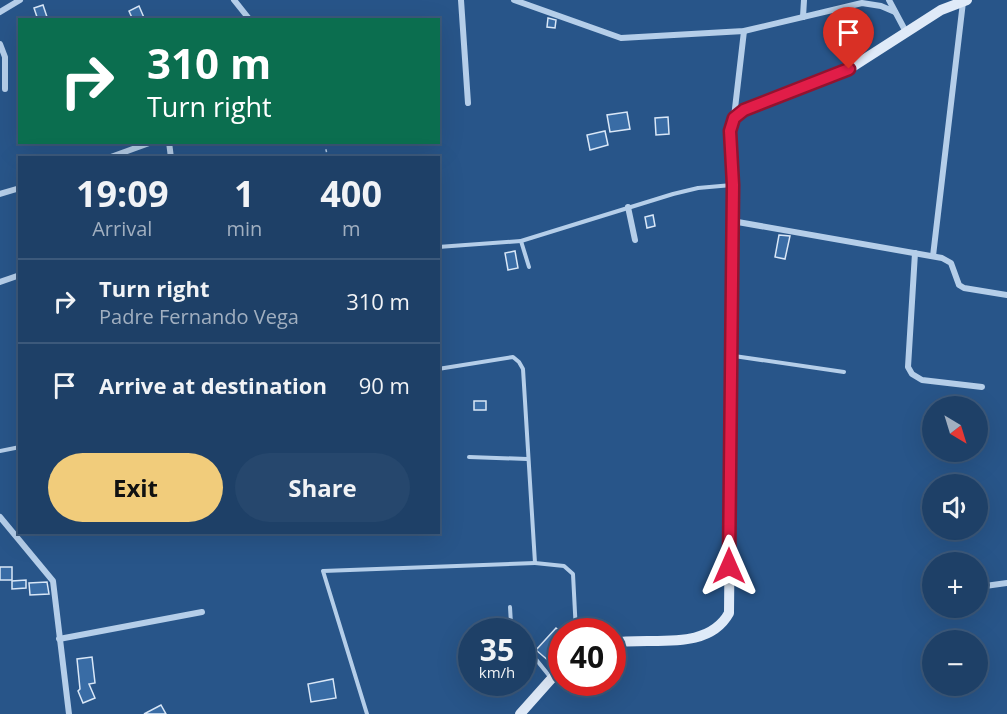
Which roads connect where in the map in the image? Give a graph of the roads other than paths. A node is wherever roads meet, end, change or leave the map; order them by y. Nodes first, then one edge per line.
1 (21, 0) edge
2 (234, 0) edge
3 (461, 0) edge
4 (514, 0) edge
5 (804, 0) edge
6 (889, 0) edge
7 (965, 1) edge
8 (0, 12) edge
9 (896, 12) junction
10 (803, 17) junction
11 (248, 18) edge
12 (744, 31) junction
13 (906, 32) junction
14 (0, 44) edge
15 (6, 89) dead end
16 (468, 103) dead end
17 (734, 118) junction
18 (146, 144) edge
19 (114, 156) edge
20 (733, 185) junction
21 (18, 189) edge
22 (0, 194) edge
23 (628, 207) junction
24 (732, 221) junction
25 (635, 240) dead end
26 (521, 241) junction
27 (440, 247) edge
28 (915, 253) junction
29 (933, 256) junction
30 (529, 267) dead end
31 (18, 276) edge
32 (0, 282) edge
33 (1007, 296) edge
34 (731, 355) junction
35 (440, 369) edge
36 (844, 372) dead end
37 (982, 387) dead end
38 (18, 447) edge
39 (0, 451) edge
40 (469, 457) dead end
41 (527, 459) junction
42 (0, 517) edge
43 (535, 563) junction
44 (1007, 583) edge
45 (988, 586) edge
46 (510, 607) dead end
47 (202, 612) dead end
48 (511, 618) edge
49 (575, 618) edge
50 (59, 639) junction
51 (626, 642) edge
52 (536, 659) edge
53 (548, 674) edge
54 (548, 683) edge
55 (69, 714) edge
56 (367, 714) edge
57 (520, 714) edge

1 - 8 street
2 - 11 street
3 - 16 street
4 - 12 street
5 - 10 street
6 - 9 street
7 - 13 street
7 - 29 street
9 - 10 street
9 - 13 street
10 - 12 street
12 - 17 street
13 - 17 street
14 - 15 street
17 - 20 street
18 - 19 street
20 - 23 lane
20 - 24 street
21 - 22 street
23 - 25 street
23 - 26 lane
24 - 28 street
24 - 34 street
26 - 27 lane
26 - 30 lane
28 - 29 street
28 - 37 street
29 - 33 street
31 - 32 street
34 - 36 lane
34 - 51 street
35 - 41 lane
38 - 39 lane
40 - 41 lane
41 - 43 lane
42 - 50 street
43 - 49 lane
43 - 56 lane
44 - 45 street
46 - 48 lane
47 - 50 street
50 - 55 street
52 - 53 lane
54 - 57 street

